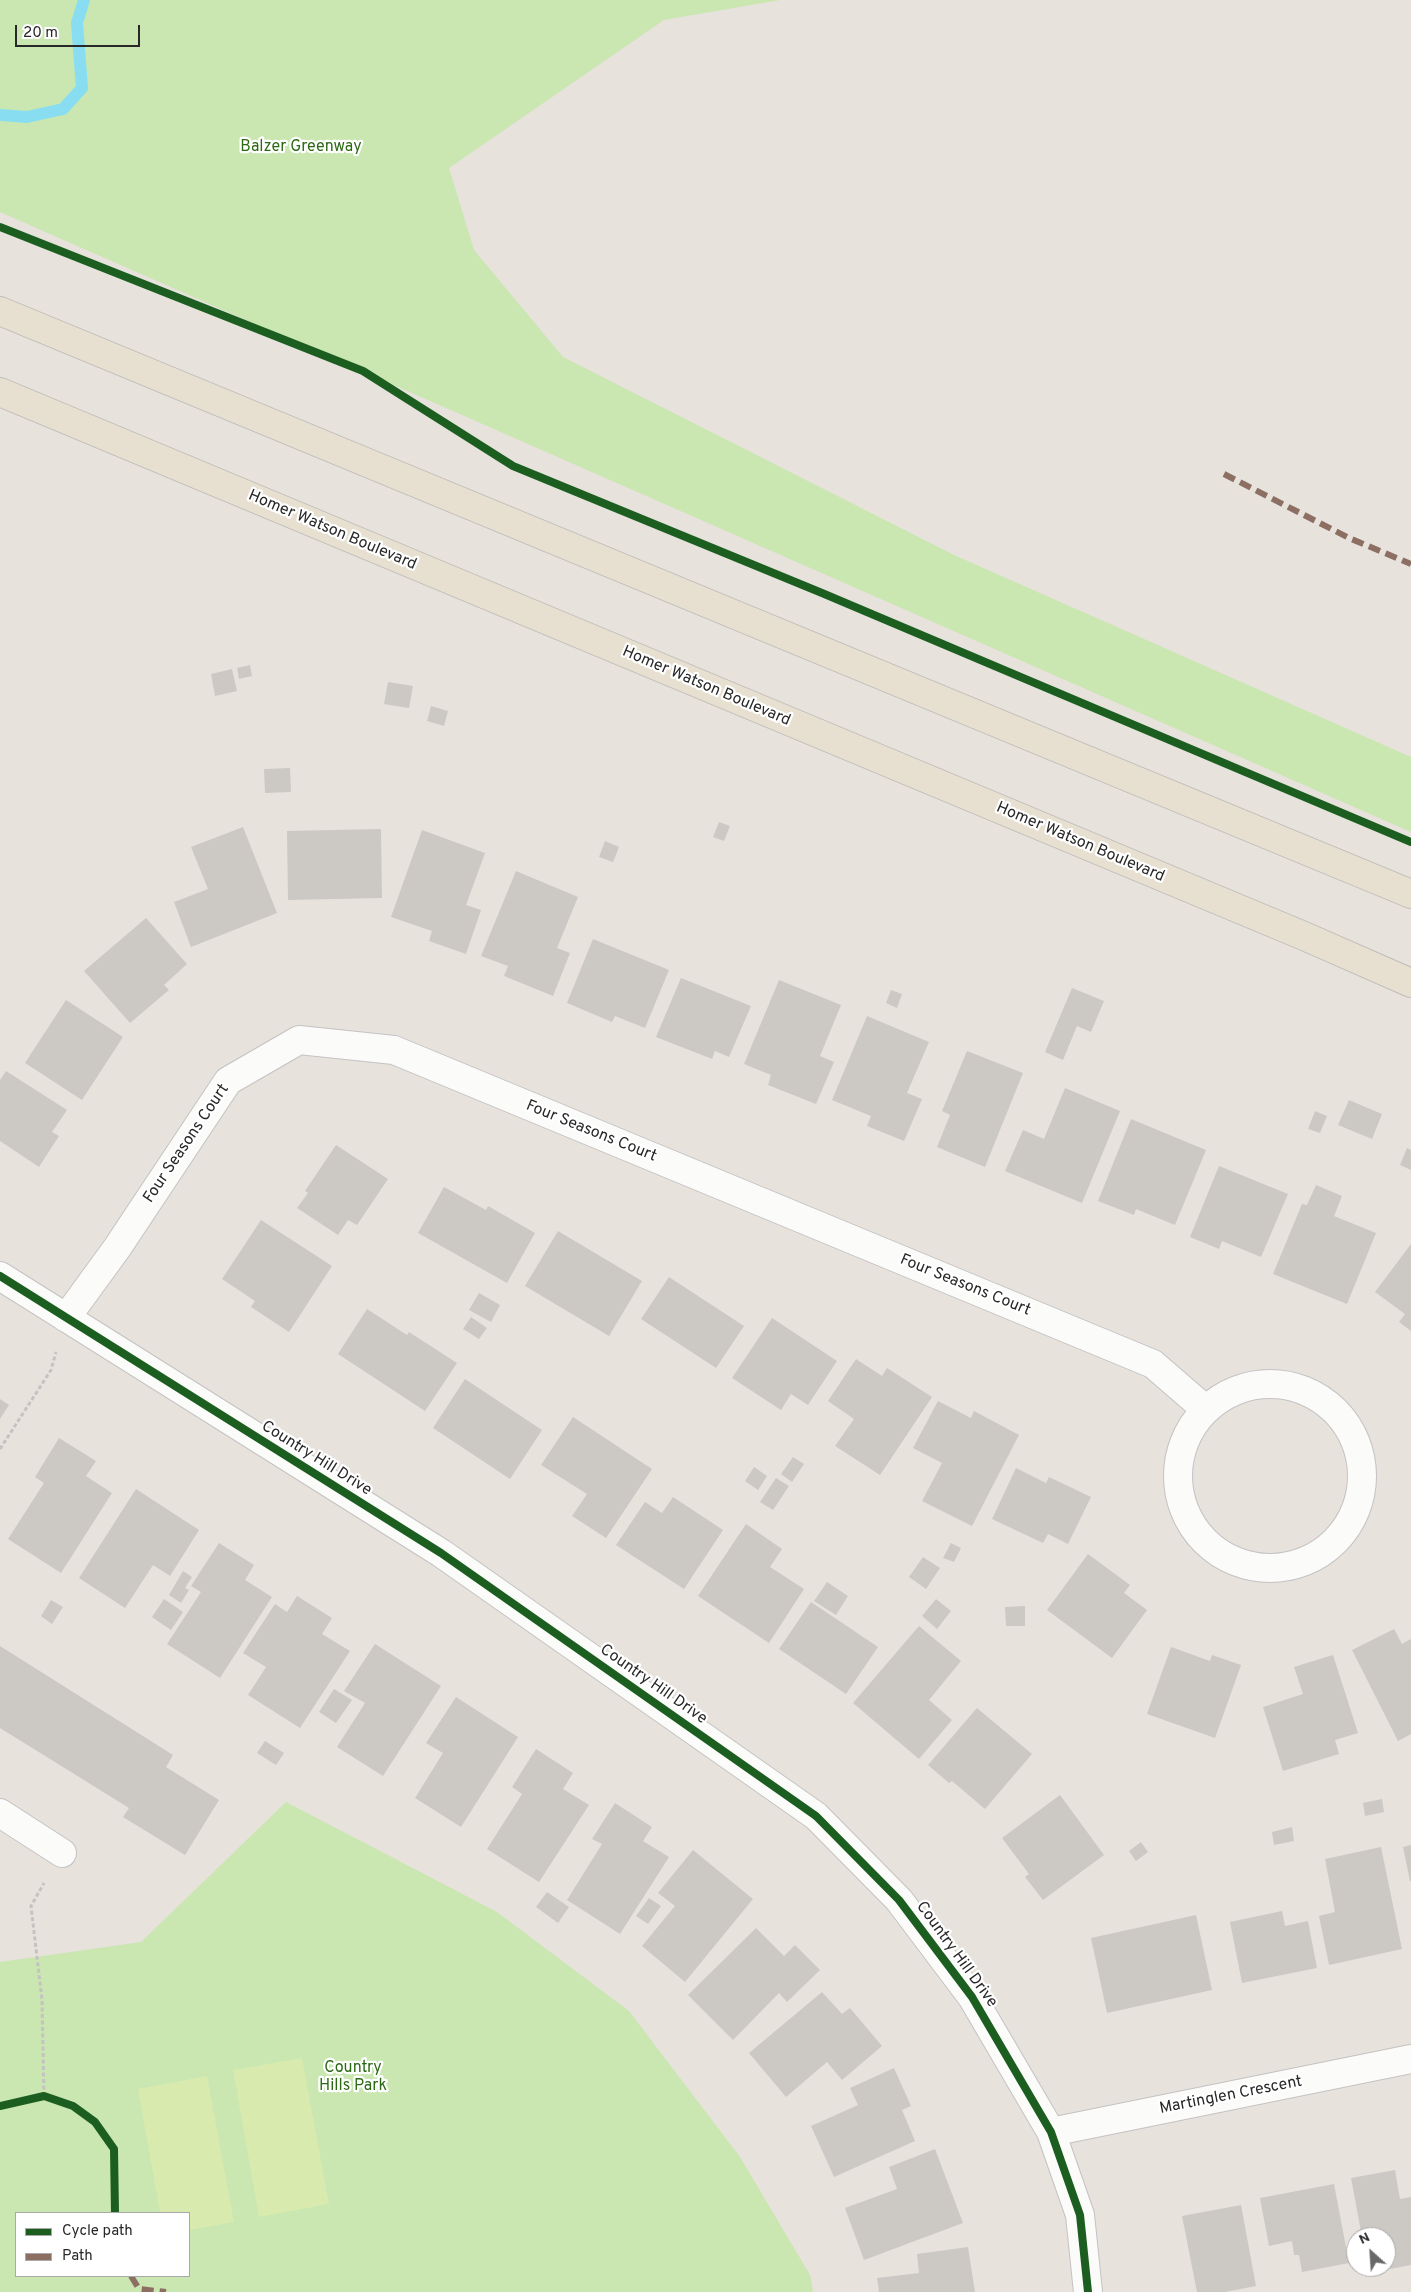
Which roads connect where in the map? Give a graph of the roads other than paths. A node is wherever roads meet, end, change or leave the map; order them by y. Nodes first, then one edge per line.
1 (0, 311) edge
2 (0, 392) edge
3 (1411, 894) edge
4 (1411, 983) edge
5 (0, 1276) edge
6 (66, 1318) junction
7 (1205, 1409) junction
8 (0, 1813) edge
9 (62, 1853) road end
10 (1411, 2059) edge
11 (1051, 2132) junction
12 (1088, 2292) edge

1 - 3 main road
2 - 4 main road, Homer Watson Boulevard
5 - 6 street, Country Hill Drive
6 - 7 street, Four Seasons Court
6 - 11 street, Country Hill Drive
7 - 7 street
8 - 9 street
10 - 11 street, Martinglen Crescent
11 - 12 street, Country Hill Drive

